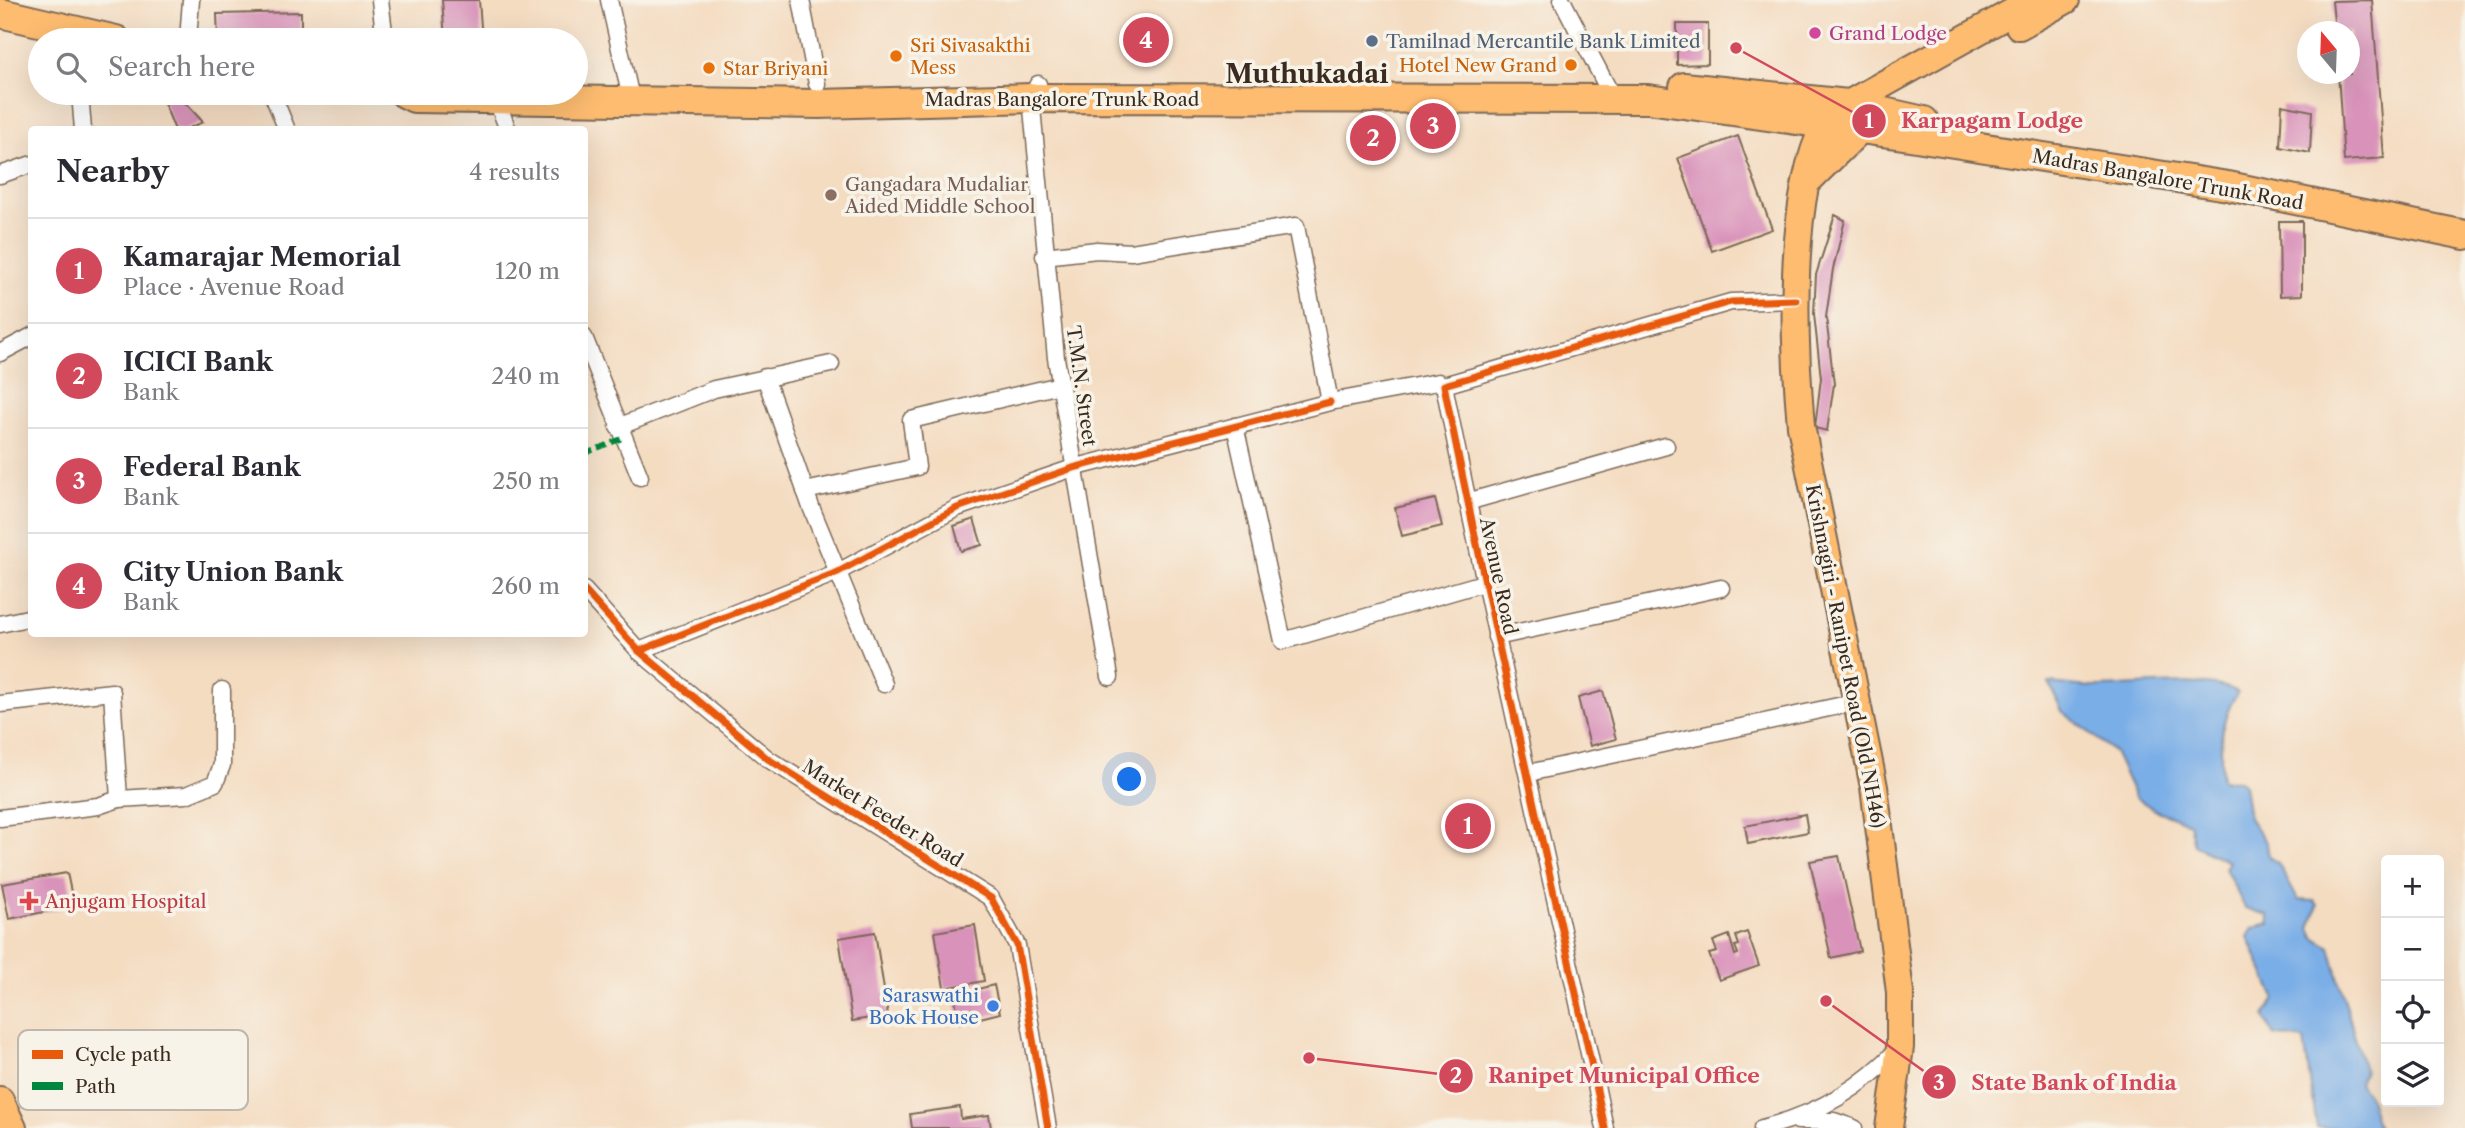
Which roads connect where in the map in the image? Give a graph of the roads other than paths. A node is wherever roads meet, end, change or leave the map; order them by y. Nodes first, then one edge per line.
1 (191, 0) edge
2 (380, 0) edge
3 (609, 0) edge
4 (801, 0) edge
5 (1562, 0) edge
6 (2034, 0) edge
7 (2066, 0) edge
8 (0, 13) edge
9 (51, 28) edge
10 (189, 28) edge
11 (384, 28) edge
12 (817, 84) junction
13 (588, 85) edge
14 (1034, 91) junction
15 (1610, 91) junction
16 (867, 93) junction
17 (631, 94) junction
18 (588, 96) edge
19 (81, 105) edge
20 (277, 105) edge
21 (499, 105) edge
22 (1859, 115) junction
23 (1825, 123) junction
24 (83, 126) edge
25 (285, 126) edge
26 (506, 126) edge
27 (28, 165) edge
28 (0, 175) edge
29 (1804, 184) junction
30 (2465, 219) edge
31 (2465, 235) edge
32 (1044, 256) junction
33 (1796, 300) junction
34 (28, 339) edge
35 (588, 348) edge
36 (0, 353) edge
37 (831, 364) dead end
38 (765, 377) junction
39 (1060, 384) junction
40 (1444, 385) junction
41 (1330, 402) junction
42 (1235, 426) junction
43 (618, 427) junction
44 (1666, 446) dead end
45 (1073, 468) junction
46 (640, 477) dead end
47 (806, 491) junction
48 (1467, 502) junction
49 (838, 572) junction
50 (1483, 583) junction
51 (1721, 588) dead end
52 (588, 594) edge
53 (28, 618) edge
54 (0, 624) edge
55 (1496, 637) junction
56 (639, 651) junction
57 (1110, 677) dead end
58 (884, 684) dead end
59 (222, 690) dead end
60 (1857, 702) junction
61 (0, 704) edge
62 (1528, 773) junction
63 (119, 799) junction
64 (0, 818) edge
65 (1900, 1047) junction
66 (0, 1100) edge
67 (1792, 1121) junction
68 (13, 1128) edge
69 (1048, 1128) edge
70 (1605, 1128) edge
71 (1762, 1128) edge
72 (1854, 1128) edge
73 (1889, 1128) edge

1 - 10 street
2 - 11 street
3 - 17 street
4 - 12 street
5 - 15 street
6 - 22 main road
7 - 22 main road
8 - 9 highway
12 - 16 highway, Madras Bangalore Trunk Road
12 - 17 highway, Madras Bangalore Trunk Road
13 - 17 highway, Madras Bangalore Trunk Road
14 - 15 highway, Madras Bangalore Trunk Road
14 - 16 highway, Madras Bangalore Trunk Road
14 - 32 street, T.M.N. Street
15 - 22 highway
15 - 23 highway, Madras Bangalore Trunk Road
16 - 17 highway, Madras Bangalore Trunk Road
17 - 18 highway, Madras Bangalore Trunk Road
19 - 24 street
20 - 25 street
21 - 26 street
22 - 23 highway, Madras Bangalore Trunk Road
22 - 29 main road
22 - 30 highway
22 - 31 highway, Madras Bangalore Trunk Road
23 - 29 main road, Krishnagiri - Ranipet Road (Old NH46)
27 - 28 street
29 - 33 main road, Krishnagiri - Ranipet Road (Old NH46)
32 - 39 street, T.M.N. Street
32 - 41 street
33 - 40 street
33 - 60 main road, Krishnagiri - Ranipet Road (Old NH46)
34 - 36 street
35 - 43 street
37 - 38 street
38 - 43 street
38 - 47 street
39 - 45 street, T.M.N. Street
39 - 47 street
40 - 41 street
40 - 48 street, Avenue Road
41 - 42 street
42 - 45 street
42 - 50 street
43 - 46 street
44 - 48 street
45 - 49 street
45 - 57 street, T.M.N. Street
47 - 49 street
48 - 50 street, Avenue Road
49 - 56 street
49 - 58 street
50 - 55 street, Avenue Road
51 - 55 street
52 - 56 street, Market Feeder Road
53 - 54 street
55 - 62 street, Avenue Road
56 - 69 street, Market Feeder Road
59 - 63 street
60 - 62 street
60 - 65 main road, Krishnagiri - Ranipet Road (Old NH46)
61 - 63 street
62 - 70 street, Avenue Road
63 - 64 street
65 - 67 street
65 - 73 main road, Krishnagiri - Ranipet Road (Old NH46)
66 - 68 main road
67 - 71 street
67 - 72 street

